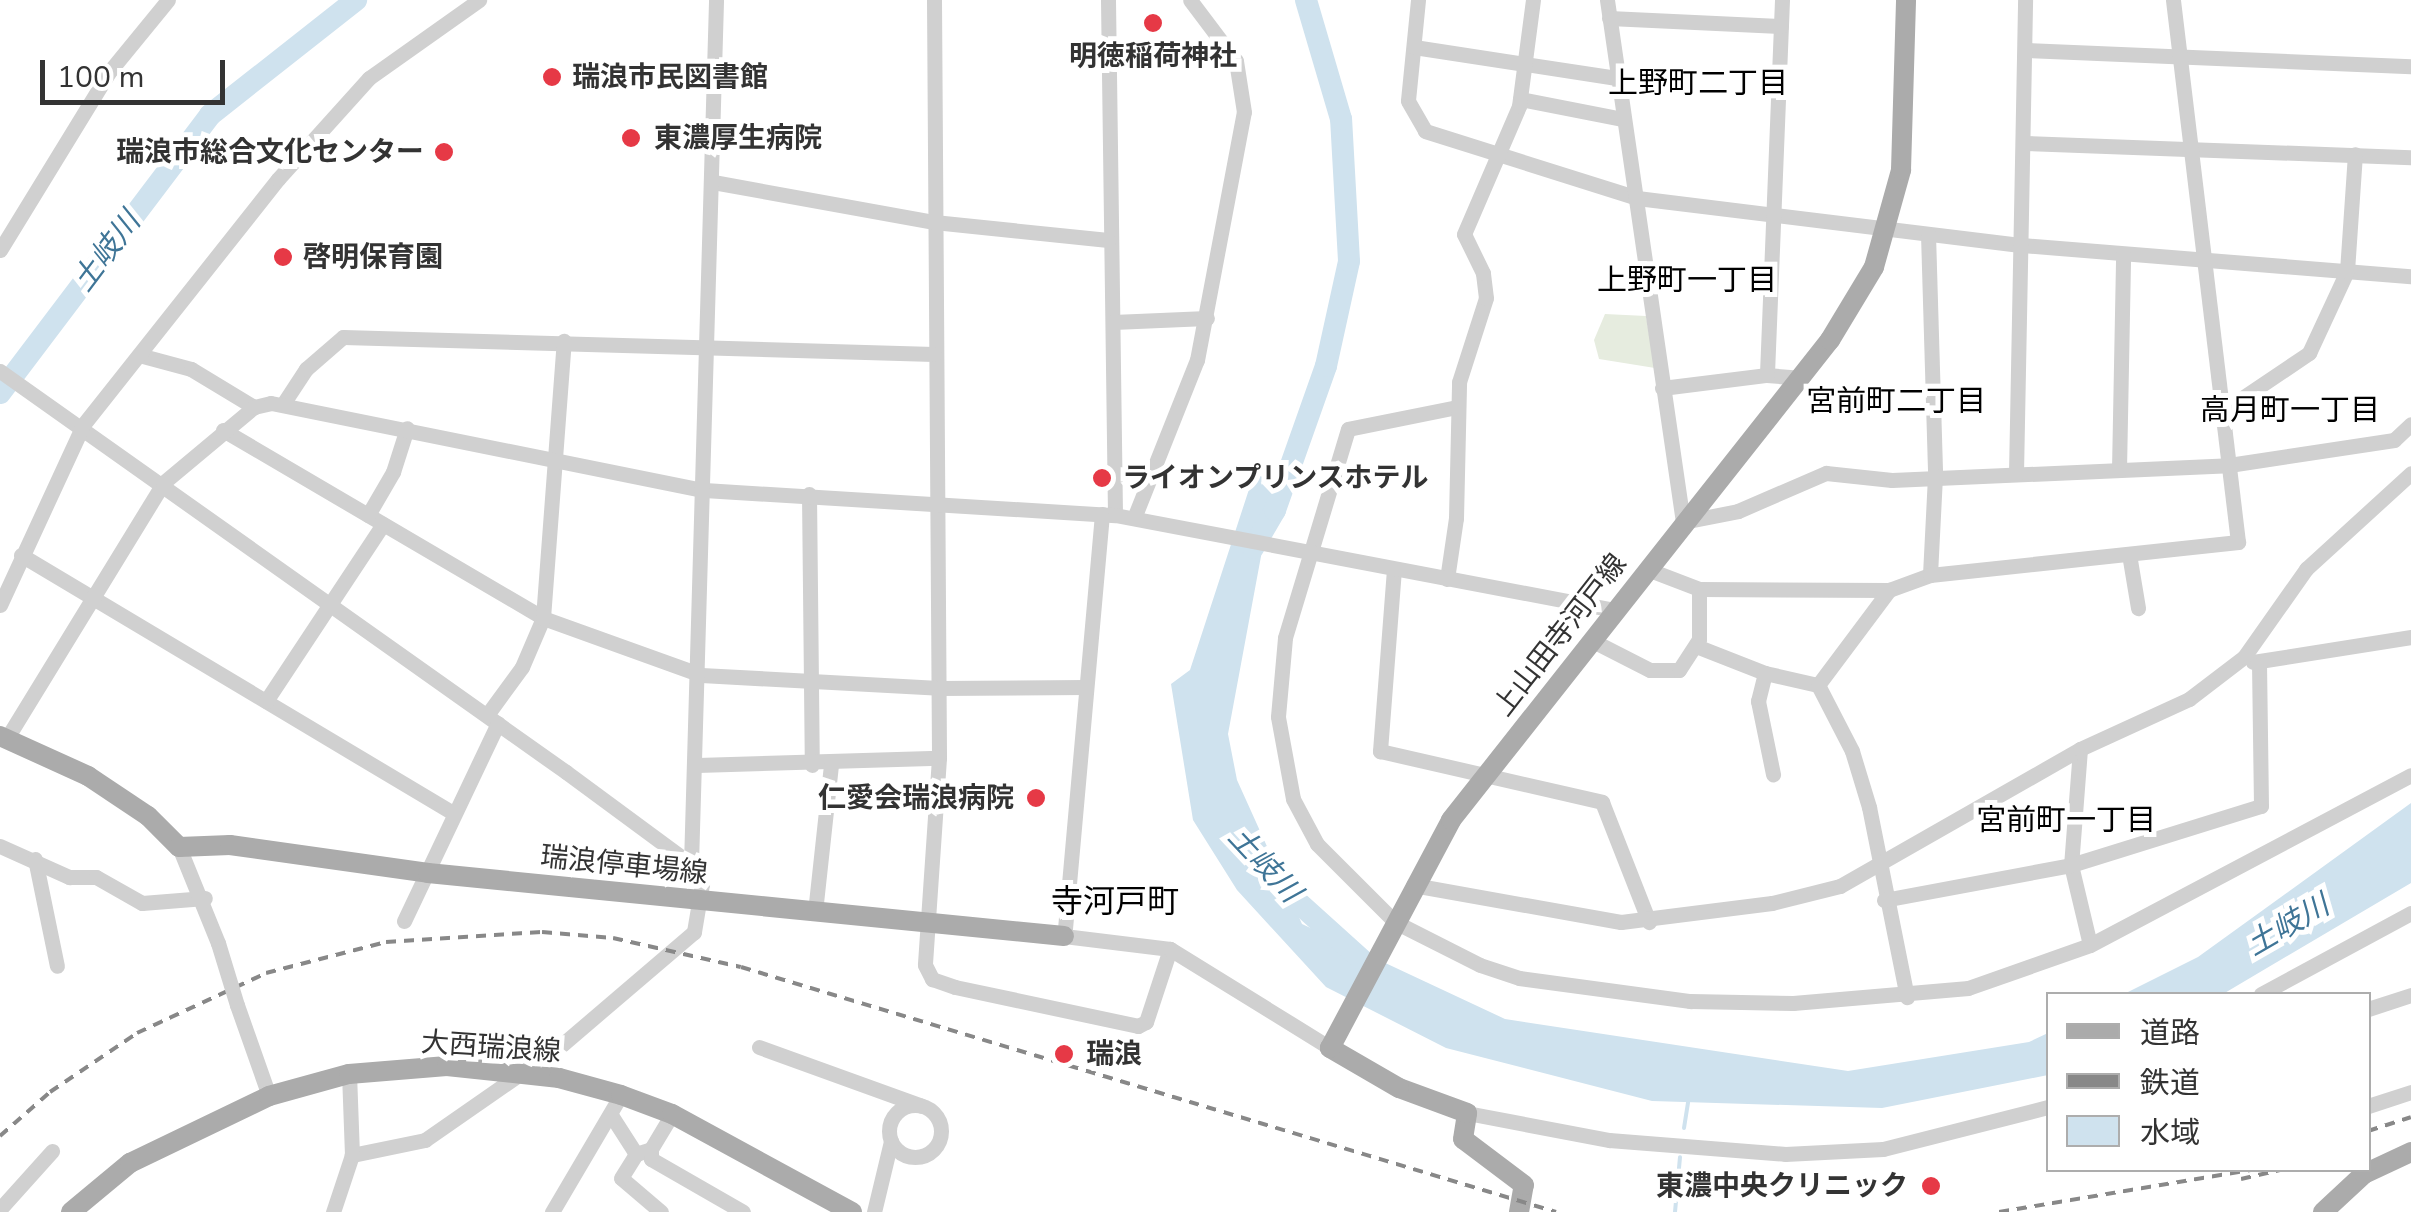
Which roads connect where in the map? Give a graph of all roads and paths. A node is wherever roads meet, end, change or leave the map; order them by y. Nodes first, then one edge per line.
1 (168, 0) edge
2 (480, 0) edge
3 (716, 0) edge
4 (934, 0) edge
5 (1108, 0) edge
6 (1190, 0) edge
7 (1418, 0) edge
8 (1534, 0) edge
9 (1607, 0) edge
10 (1782, 0) edge
11 (1906, 0) edge
12 (2025, 0) edge
13 (2174, 0) edge
14 (1609, 18) junction
15 (1781, 26) junction
16 (1414, 47) junction
17 (2025, 50) junction
18 (2180, 56) junction
19 (1526, 64) junction
20 (2411, 66) edge
21 (1616, 78) junction
22 (1520, 99) junction
23 (1624, 119) junction
24 (2024, 143) junction
25 (2192, 146) junction
26 (2355, 154) junction
27 (1499, 155) junction
28 (2411, 156) edge
29 (713, 182) junction
30 (1637, 198) junction
31 (1772, 214) junction
32 (934, 222) junction
33 (1887, 228) junction
34 (1928, 234) junction
35 (1108, 240) junction
36 (2022, 245) junction
37 (0, 250) edge
38 (2123, 254) junction
39 (2206, 260) junction
40 (2347, 271) junction
41 (2411, 276) edge
42 (1207, 318) junction
43 (1112, 322) junction
44 (564, 341) junction
45 (706, 343) junction
46 (934, 354) junction
47 (139, 356) junction
48 (0, 371) edge
49 (1767, 375) junction
50 (1798, 378) junction
51 (1662, 388) junction
52 (283, 404) junction
53 (254, 407) junction
54 (1456, 407) junction
55 (2223, 411) junction
56 (2411, 424) edge
57 (83, 426) junction
58 (407, 428) junction
59 (223, 430) junction
60 (556, 458) junction
61 (2229, 465) junction
62 (2119, 470) junction
63 (2411, 473) edge
64 (2016, 474) junction
65 (1934, 476) junction
66 (162, 483) junction
67 (704, 490) junction
68 (810, 494) junction
69 (934, 500) junction
70 (1108, 514) junction
71 (368, 515) junction
72 (1134, 518) junction
73 (1683, 522) junction
74 (383, 524) junction
75 (21, 554) junction
76 (1306, 554) junction
77 (2129, 554) junction
78 (1394, 569) junction
79 (1647, 569) junction
80 (1930, 575) junction
81 (1447, 579) junction
82 (1699, 589) junction
83 (1889, 590) junction
84 (93, 595) junction
85 (330, 603) junction
86 (0, 605) edge
87 (2138, 608) dead end
88 (1614, 610) junction
89 (543, 618) junction
90 (2411, 637) edge
91 (1591, 640) junction
92 (1696, 646) junction
93 (2252, 661) junction
94 (1765, 673) junction
95 (701, 674) junction
96 (814, 681) junction
97 (1818, 685) junction
98 (1086, 687) junction
99 (939, 688) junction
100 (266, 701) junction
101 (492, 719) junction
102 (4, 737) edge
103 (2080, 748) junction
104 (939, 758) junction
105 (697, 765) junction
106 (812, 765) junction
107 (831, 765) junction
108 (1486, 774) junction
109 (1772, 774) dead end
110 (2411, 775) edge
111 (453, 813) junction
112 (0, 846) edge
113 (179, 847) junction
114 (35, 859) junction
115 (691, 864) junction
116 (2071, 866) junction
117 (1880, 867) junction
118 (428, 873) junction
119 (1413, 885) junction
120 (205, 898) junction
121 (1884, 900) junction
122 (703, 901) junction
123 (815, 912) junction
124 (2411, 912) edge
125 (404, 921) dead end
126 (1649, 922) junction
127 (928, 923) junction
128 (1394, 925) junction
129 (1064, 936) junction
130 (2090, 945) junction
131 (1170, 949) junction
132 (57, 966) dead end
133 (2265, 992) edge
134 (2411, 995) edge
135 (1907, 996) junction
136 (2371, 1008) edge
137 (759, 1047) dead end
138 (1330, 1048) junction
139 (516, 1073) junction
140 (350, 1074) junction
141 (2411, 1092) edge
142 (621, 1094) junction
143 (269, 1096) junction
144 (2371, 1105) edge
145 (922, 1106) junction
146 (2046, 1108) edge
147 (672, 1114) junction
148 (1466, 1114) junction
149 (611, 1115) junction
150 (891, 1141) junction
151 (52, 1151) dead end
152 (644, 1151) junction
153 (2411, 1152) edge
154 (352, 1155) junction
155 (2371, 1171) edge
156 (2368, 1172) edge
157 (0, 1209) edge
158 (2327, 1211) edge
159 (71, 1212) edge
160 (334, 1212) edge
161 (552, 1212) edge
162 (661, 1212) edge
163 (743, 1212) edge
164 (852, 1212) edge
165 (874, 1212) edge
166 (1519, 1212) edge

1 - 37 street
2 - 47 street
3 - 29 street
4 - 32 street
5 - 35 street
6 - 42 street
7 - 16 street
8 - 19 street
9 - 14 street
10 - 15 street
11 - 33 main road, 上山田寺河戸線
12 - 17 street
13 - 18 street
14 - 15 street
14 - 21 street
15 - 31 street
16 - 19 street
16 - 27 street
17 - 18 street
17 - 24 street
18 - 20 street
18 - 25 street
19 - 21 street
19 - 22 street
21 - 23 street
22 - 23 street
22 - 27 street
23 - 30 street
24 - 25 street
24 - 36 street
25 - 26 street
25 - 39 street
26 - 28 street
26 - 40 street
27 - 30 street
27 - 54 street
29 - 32 street
29 - 45 street
30 - 31 street
30 - 51 street
31 - 33 street
31 - 49 street
32 - 35 street
32 - 46 street
33 - 34 street
33 - 50 main road, 上山田寺河戸線
34 - 36 street
34 - 65 street
35 - 43 street
36 - 38 street
36 - 64 street
38 - 39 street
38 - 62 street
39 - 40 street
39 - 55 street
40 - 41 street
40 - 55 street
42 - 43 street
42 - 72 street
43 - 70 street
44 - 45 street
44 - 52 street
44 - 60 street
45 - 46 street
45 - 67 street
46 - 69 street
47 - 53 street
47 - 57 street
48 - 57 street
49 - 50 street
49 - 51 street
50 - 73 main road, 上山田寺河戸線
51 - 73 street
52 - 53 street
52 - 58 street
53 - 59 street
54 - 76 street
54 - 81 street
55 - 61 street
56 - 61 street
57 - 66 street
57 - 75 street
58 - 60 street
58 - 71 street
59 - 66 street
59 - 71 street
60 - 67 street
60 - 89 street
61 - 62 street
61 - 77 street
62 - 64 street
63 - 93 street
64 - 65 street
65 - 73 street
65 - 80 street
66 - 84 street
66 - 85 street
67 - 68 street
67 - 95 street
68 - 69 street
68 - 96 street
69 - 70 street
69 - 99 street
70 - 72 street
70 - 98 street
71 - 74 street
72 - 76 street
73 - 79 main road, 上山田寺河戸線
74 - 85 street
74 - 89 street
75 - 84 street
75 - 86 street
76 - 78 street
76 - 128 street
77 - 80 street
77 - 87 street
78 - 81 street
78 - 108 street
79 - 82 street
79 - 88 main road, 上山田寺河戸線
80 - 83 street
81 - 88 street
82 - 83 street
82 - 92 street
83 - 97 street
84 - 100 street
84 - 102 street
85 - 100 street
85 - 101 street
88 - 91 main road, 上山田寺河戸線
89 - 95 street
89 - 101 street
90 - 93 street
91 - 92 street
91 - 108 main road, 上山田寺河戸線
92 - 94 street
93 - 103 street
93 - 116 street
94 - 97 street
94 - 109 street
95 - 96 street
95 - 105 street
96 - 99 street
96 - 106 street
97 - 117 street
98 - 99 street
98 - 129 street
99 - 104 street
100 - 111 street
101 - 111 street
101 - 115 street
102 - 113 main road
103 - 116 street
103 - 117 street
104 - 107 street
104 - 127 street
105 - 106 street
105 - 115 street
106 - 107 street
107 - 123 street
108 - 119 main road, 上山田寺河戸線
108 - 126 street
110 - 130 street
111 - 118 street
112 - 114 street
113 - 118 main road, 瑞浪停車場線
113 - 120 street
114 - 120 street
114 - 132 street
115 - 122 street
116 - 121 street
116 - 130 street
117 - 121 street
117 - 126 street
118 - 122 main road, 瑞浪停車場線
118 - 125 street
119 - 126 street
119 - 128 main road, 上山田寺河戸線
120 - 143 street, bridge
121 - 135 street
122 - 123 main road, 瑞浪停車場線
122 - 139 street
123 - 127 main road, 瑞浪停車場線
124 - 133 street
127 - 129 main road, 瑞浪停車場線
127 - 131 street
128 - 135 street
128 - 138 main road, 上山田寺河戸線
129 - 131 street
130 - 135 street
131 - 138 street
134 - 136 street
137 - 145 street
138 - 148 main road
139 - 140 main road, 大西瑞浪線
139 - 142 main road, 大西瑞浪線
139 - 154 street
140 - 143 main road, 大西瑞浪線
140 - 154 street
141 - 144 street
142 - 147 main road, 大西瑞浪線
142 - 149 street
143 - 159 main road, 大西瑞浪線
145 - 150 street
145 - 150 street
146 - 148 street
147 - 152 street
147 - 164 main road, 大西瑞浪線
148 - 166 main road
149 - 152 street
149 - 161 street
150 - 165 street
151 - 157 street
152 - 162 street
152 - 163 street
153 - 155 main road
154 - 160 street
156 - 158 main road

